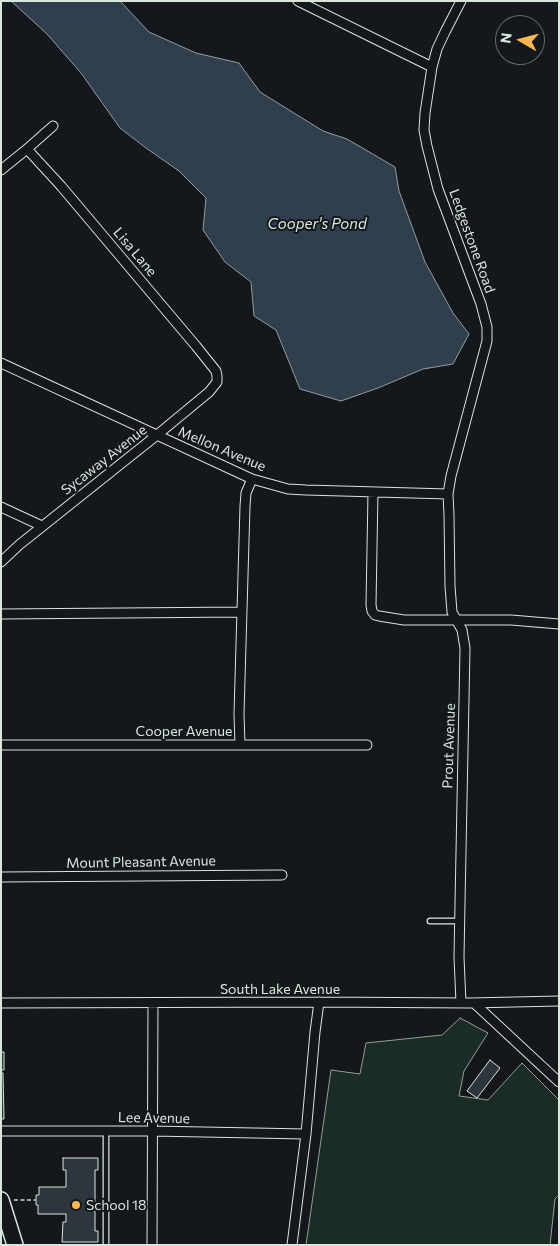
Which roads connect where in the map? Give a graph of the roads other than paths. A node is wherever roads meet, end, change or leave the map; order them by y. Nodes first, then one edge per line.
1 (298, 1) edge
2 (462, 1) edge
3 (432, 67) junction
4 (53, 126) dead end
5 (27, 149) junction
6 (1, 170) edge
7 (1, 363) edge
8 (218, 376) joint
9 (157, 436) junction
10 (252, 479) junction
11 (373, 492) junction
12 (448, 494) junction
13 (1, 507) edge
14 (42, 526) junction
15 (1, 562) edge
16 (242, 612) junction
17 (1, 614) edge
18 (456, 620) junction
19 (559, 624) edge
20 (1, 745) edge
21 (240, 745) junction
22 (366, 745) dead end
23 (282, 875) dead end
24 (1, 877) edge
25 (430, 921) dead end
26 (460, 921) junction
27 (559, 1001) edge
28 (319, 1002) junction
29 (1, 1003) edge
30 (153, 1003) junction
31 (462, 1003) junction
32 (474, 1003) junction
33 (559, 1082) edge
34 (1, 1131) edge
35 (106, 1131) junction
36 (152, 1131) junction
37 (306, 1134) junction
38 (6, 1200) edge
39 (15, 1245) edge
40 (106, 1245) edge
41 (152, 1245) edge
42 (292, 1245) edge

1 - 3 street
2 - 3 street, Ledgestone Road
3 - 12 street, Ledgestone Road
4 - 5 street
5 - 6 street
5 - 8 street, Lisa Lane
7 - 9 street, Mellon Avenue
8 - 9 street, Sycaway Avenue
9 - 10 street, Mellon Avenue
9 - 14 street, Sycaway Avenue
10 - 11 street, Mellon Avenue
10 - 16 street
11 - 12 street, Mellon Avenue
11 - 18 street
12 - 18 street, Prout Avenue
13 - 14 street
14 - 15 street, Sycaway Avenue
16 - 17 street
16 - 21 street
18 - 19 street
18 - 26 street, Prout Avenue
20 - 21 street, Cooper Avenue
21 - 22 street, Cooper Avenue
23 - 24 street, Mount Pleasant Avenue
25 - 26 lane
26 - 31 street, Prout Avenue
27 - 32 street, South Lake Avenue
28 - 30 street, South Lake Avenue
28 - 31 street, South Lake Avenue
28 - 37 street
29 - 30 street, South Lake Avenue
30 - 36 street
31 - 32 street, South Lake Avenue
32 - 33 street
34 - 35 street, Lee Avenue
35 - 36 street, Lee Avenue
35 - 40 lane
36 - 37 street, Lee Avenue
36 - 41 street
37 - 42 street
38 - 39 highway

